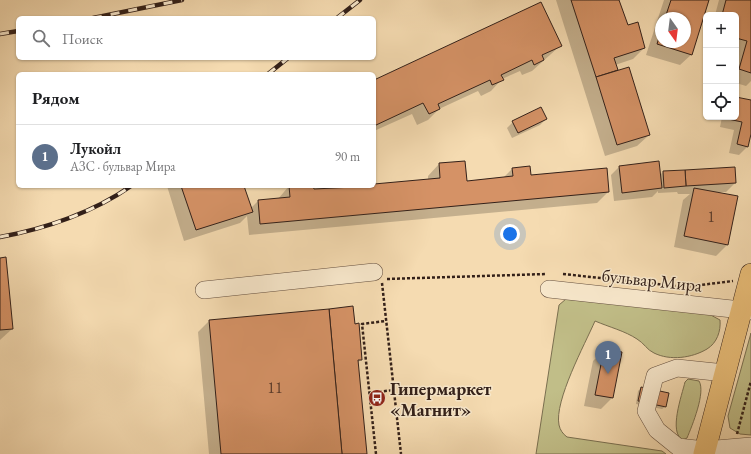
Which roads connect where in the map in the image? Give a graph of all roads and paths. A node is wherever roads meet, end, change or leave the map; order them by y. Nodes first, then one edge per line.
1 (374, 272) dead end
2 (558, 274) dead end
3 (750, 278) edge
4 (550, 281) joint
5 (204, 290) dead end
6 (746, 311) edge
7 (386, 321) junction
8 (725, 373) junction
9 (751, 381) edge
10 (394, 390) junction
11 (369, 392) junction
12 (739, 428) dead end
13 (751, 446) edge
14 (705, 452) edge
15 (376, 454) edge
16 (401, 454) edge

1 - 5 street
2 - 3 path
3 - 6 main road
4 - 6 street, бульвар Мира
4 - 7 path
6 - 8 main road
7 - 10 path
7 - 11 path
8 - 14 main road
8 - 14 street
9 - 12 path
10 - 11 path
10 - 16 path
11 - 15 path
13 - 14 street

